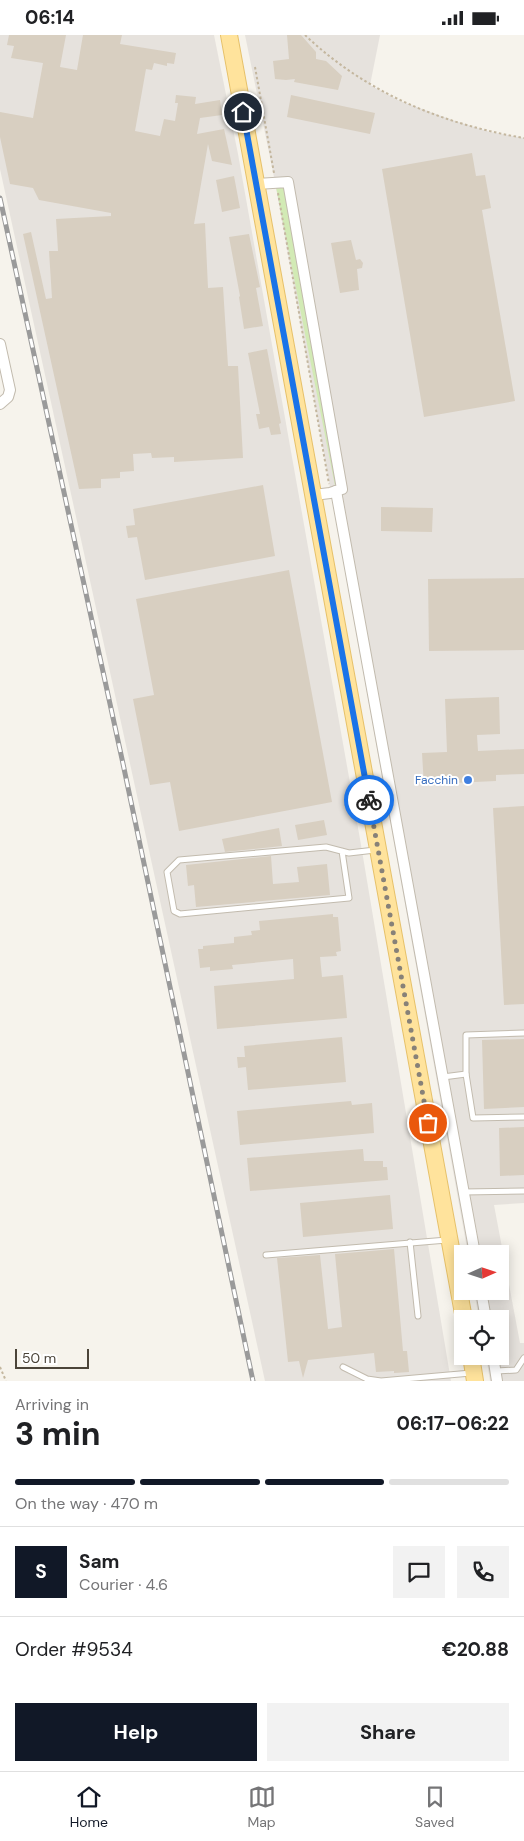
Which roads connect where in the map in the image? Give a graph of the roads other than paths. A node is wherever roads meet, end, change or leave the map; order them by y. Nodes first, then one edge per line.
1 (229, 35) edge
2 (257, 183) junction
3 (0, 344) edge
4 (0, 404) edge
5 (336, 491) junction
6 (314, 495) junction
7 (378, 849) junction
8 (342, 851) junction
9 (524, 1033) edge
10 (466, 1075) junction
11 (443, 1077) junction
12 (524, 1117) edge
13 (524, 1191) edge
14 (464, 1192) junction
15 (450, 1240) junction
16 (410, 1242) junction
17 (473, 1245) edge
18 (266, 1255) dead end
19 (462, 1310) edge
20 (418, 1316) dead end
21 (524, 1358) edge
22 (343, 1367) dead end
23 (496, 1376) edge
24 (475, 1377) edge

1 - 2 main road
2 - 5 street
2 - 6 main road
3 - 4 street
5 - 6 street
5 - 11 street
6 - 7 main road
7 - 8 lane
7 - 15 main road
8 - 8 lane
9 - 10 lane
10 - 11 lane
10 - 12 lane
11 - 14 street
13 - 14 lane
14 - 17 street
15 - 16 lane
15 - 19 main road
16 - 18 lane
16 - 20 lane
21 - 23 lane
22 - 24 lane

